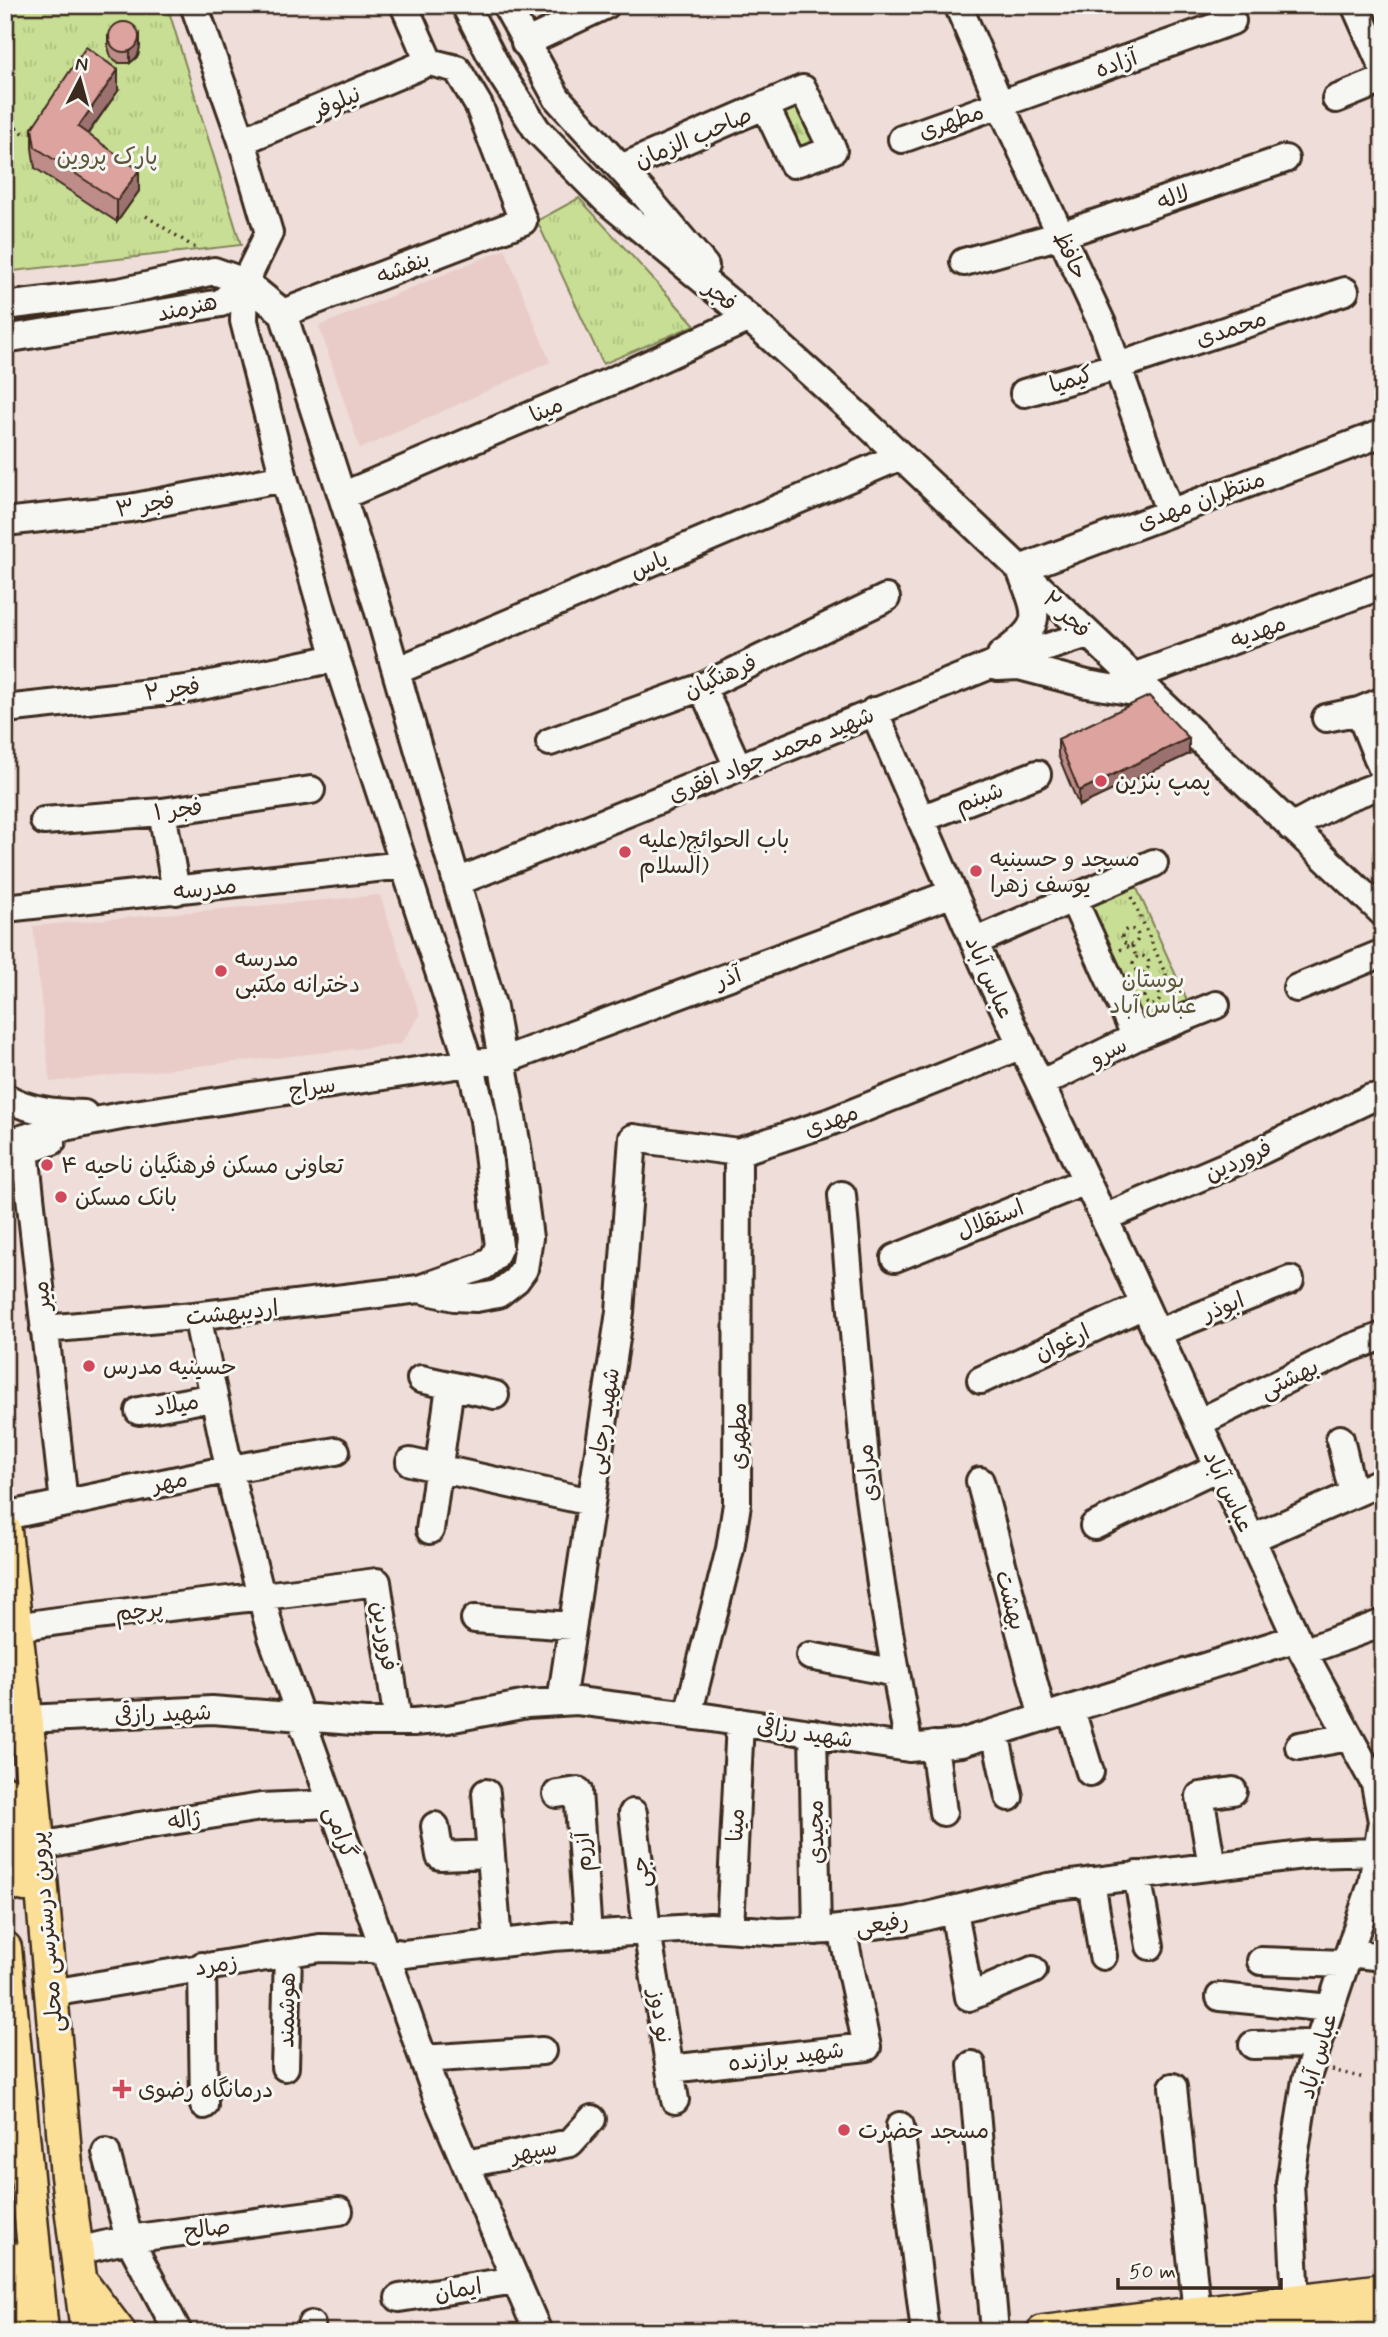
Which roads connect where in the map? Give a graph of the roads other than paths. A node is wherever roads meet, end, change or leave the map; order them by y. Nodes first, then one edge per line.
1 (194, 5) edge
2 (404, 5) edge
3 (465, 5) edge
4 (506, 5) edge
5 (606, 5) edge
6 (958, 5) edge
7 (1355, 5) edge
8 (1232, 21) dead end
9 (525, 43) junction
10 (429, 62) junction
11 (1383, 68) edge
12 (1383, 80) edge
13 (1336, 99) dead end
14 (1000, 104) junction
15 (765, 106) dead end
16 (902, 138) dead end
17 (242, 141) junction
18 (1284, 159) dead end
19 (621, 168) junction
20 (1061, 235) junction
21 (964, 262) dead end
22 (245, 282) junction
23 (1345, 291) dead end
24 (5, 306) edge
25 (283, 313) junction
26 (749, 318) junction
27 (5, 339) edge
28 (1118, 366) junction
29 (1024, 393) dead end
30 (1383, 433) edge
31 (901, 456) junction
32 (284, 478) junction
33 (342, 496) junction
34 (1169, 511) junction
35 (5, 522) edge
36 (1020, 569) junction
37 (1383, 585) edge
38 (886, 598) dead end
39 (1088, 634) junction
40 (336, 658) junction
41 (986, 667) junction
42 (396, 671) junction
43 (702, 687) junction
44 (1151, 694) junction
45 (1371, 706) edge
46 (5, 709) edge
47 (874, 711) junction
48 (1326, 718) dead end
49 (1141, 721) edge
50 (1196, 737) junction
51 (550, 742) dead end
52 (1167, 746) edge
53 (738, 767) junction
54 (1383, 771) edge
55 (1038, 774) dead end
56 (1383, 785) edge
57 (311, 790) dead end
58 (162, 812) junction
59 (921, 819) junction
60 (44, 821) dead end
61 (1290, 827) junction
62 (1154, 863) dead end
63 (404, 865) junction
64 (457, 882) junction
65 (176, 891) junction
66 (953, 893) junction
67 (1073, 899) junction
68 (5, 908) edge
69 (1383, 914) edge
70 (974, 942) junction
71 (1383, 953) edge
72 (1297, 989) dead end
73 (1216, 1005) dead end
74 (1136, 1037) junction
75 (1022, 1045) junction
76 (502, 1061) junction
77 (470, 1063) junction
78 (1040, 1084) junction
79 (5, 1097) edge
80 (1371, 1098) dead end
81 (121, 1116) junction
82 (81, 1124) junction
83 (633, 1138) joint
84 (5, 1150) edge
85 (738, 1152) junction
86 (1086, 1181) junction
87 (842, 1195) dead end
88 (1104, 1218) junction
89 (894, 1258) dead end
90 (1290, 1280) dead end
91 (419, 1289) junction
92 (1144, 1305) junction
93 (197, 1316) junction
94 (44, 1329) junction
95 (1156, 1333) junction
96 (1383, 1336) edge
97 (421, 1378) dead end
98 (981, 1380) dead end
99 (450, 1385) junction
100 (495, 1395) dead end
101 (214, 1397) junction
102 (139, 1411) dead end
103 (1198, 1423) junction
104 (1340, 1439) dead end
105 (336, 1451) dead end
106 (410, 1462) dead end
107 (1218, 1467) junction
108 (439, 1468) junction
109 (230, 1469) junction
110 (979, 1481) dead end
111 (1383, 1481) edge
112 (1353, 1494) junction
113 (591, 1502) junction
114 (64, 1503) junction
115 (5, 1517) edge
116 (1094, 1526) dead end
117 (430, 1530) dead end
118 (5, 1531) edge
119 (1251, 1539) junction
120 (262, 1598) junction
121 (475, 1619) dead end
122 (1383, 1623) edge
123 (572, 1626) junction
124 (16, 1628) junction
125 (1300, 1645) junction
126 (810, 1656) dead end
127 (896, 1673) junction
128 (561, 1702) junction
129 (1071, 1710) junction
130 (688, 1714) junction
131 (300, 1717) junction
132 (1043, 1718) junction
133 (26, 1719) junction
134 (398, 1722) junction
135 (740, 1722) junction
136 (813, 1733) junction
137 (995, 1733) junction
138 (1349, 1737) junction
139 (921, 1746) junction
140 (1299, 1746) dead end
141 (1090, 1772) dead end
142 (1233, 1791) dead end
143 (5, 1792) edge
144 (1380, 1792) edge
145 (486, 1793) dead end
146 (557, 1794) dead end
147 (1009, 1797) dead end
148 (331, 1804) junction
149 (943, 1812) dead end
150 (634, 1813) dead end
151 (435, 1826) dead end
152 (1381, 1835) edge
153 (38, 1847) junction
154 (491, 1854) junction
155 (1212, 1866) junction
156 (1137, 1875) junction
157 (1091, 1881) junction
158 (954, 1910) junction
159 (730, 1928) junction
160 (829, 1930) junction
161 (647, 1931) junction
162 (588, 1935) junction
163 (498, 1943) junction
164 (1150, 1946) dead end
165 (5, 1948) edge
166 (383, 1951) junction
167 (288, 1953) junction
168 (1103, 1956) dead end
169 (1383, 1957) edge
170 (1347, 1958) junction
171 (1261, 1961) dead end
172 (202, 1966) junction
173 (1033, 1970) dead end
174 (51, 1993) junction
175 (1220, 1997) dead end
176 (1330, 2008) junction
177 (54, 2027) junction
178 (1253, 2045) dead end
179 (541, 2051) dead end
180 (1315, 2054) junction
181 (423, 2059) junction
182 (972, 2065) dead end
183 (285, 2067) dead end
184 (670, 2069) junction
185 (1173, 2087) dead end
186 (675, 2101) dead end
187 (204, 2105) dead end
188 (592, 2119) dead end
189 (900, 2126) dead end
190 (106, 2152) dead end
191 (466, 2164) junction
192 (339, 2211) dead end
193 (129, 2239) junction
194 (77, 2251) junction
195 (5, 2255) edge
196 (516, 2280) junction
197 (1383, 2290) edge
198 (400, 2298) dead end
199 (1296, 2301) junction
200 (84, 2313) edge
201 (1197, 2313) junction
202 (1383, 2315) edge
203 (1343, 2326) edge
204 (13, 2332) edge
205 (42, 2332) edge
206 (119, 2332) edge
207 (178, 2332) edge
208 (538, 2332) edge
209 (925, 2332) edge
210 (995, 2332) edge
211 (1043, 2332) edge
212 (1244, 2332) edge

1 - 17 street
2 - 10 street
3 - 26 street, فجر
4 - 9 street, فجر
5 - 9 street
6 - 14 street, حافظ
7 - 11 street
8 - 14 street, آزاده
9 - 19 street, فجر
10 - 17 street, نیلوفر
10 - 25 street, بنفشه
12 - 13 street
14 - 16 street, مطهری
14 - 20 street, حافظ
15 - 19 street, صاحب الزمان
17 - 22 street
18 - 20 street, لاله
19 - 26 street, فجر
20 - 21 street
20 - 28 street, حافظ
22 - 24 street, هنرمند
22 - 25 street
22 - 27 street, هنرمند
22 - 32 street
23 - 28 street, محمدی
25 - 33 street
26 - 31 street, فجر ۲
26 - 33 street, مینا
28 - 29 street, کیمیا
28 - 34 street, حافظ
30 - 34 street, منتظران مهدی
31 - 36 street, فجر ۲
31 - 42 street, یاس
32 - 35 street, فجر ۳
32 - 40 street
33 - 42 street
34 - 36 street, منتظران مهدی
36 - 39 street, فجر ۲
36 - 41 street
37 - 44 street, مهدیه
38 - 43 street, فرهنگیان
39 - 41 street, شهید محمد جواد افقری
39 - 44 street, فجر ۲
40 - 46 street, فجر ۲
40 - 63 street
41 - 44 street
41 - 47 street, شهید محمد جواد افقری
42 - 64 street
43 - 51 street, فرهنگیان
43 - 53 street
44 - 49 street, مهدیه
44 - 50 street, فجر ۲
45 - 48 street
45 - 54 street
47 - 53 street, شهید محمد جواد افقری
47 - 59 street, عباس آباد
50 - 52 street
50 - 61 street, فجر ۲
53 - 64 street, شهید محمد جواد افقری
55 - 59 street, شبنم
56 - 61 street
57 - 58 street, فجر ۱
58 - 60 street, فجر ۱
58 - 65 street
59 - 66 street, عباس آباد
61 - 69 street, فجر ۲
62 - 67 street
63 - 65 street, مدرسه
63 - 77 street
64 - 76 street
65 - 68 street, مدرسه
66 - 70 street, عباس آباد
66 - 76 street, آذر
67 - 70 street
67 - 74 street
70 - 75 street, عباس آباد
71 - 72 street
73 - 74 street, سرو
74 - 78 street, سرو
75 - 78 street, عباس آباد
75 - 85 street, مهدی
76 - 77 street, سراج
76 - 91 street
77 - 81 street, سراج
77 - 91 street
78 - 86 street, عباس آباد
79 - 81 street, سراج
80 - 88 street, فروردین
81 - 82 street, سراج
82 - 84 street, سراج
82 - 94 street, میر
83 - 85 street, مهدی
83 - 113 street, شهید رجایی
85 - 130 street, مطهری
86 - 88 street, عباس آباد
86 - 89 street, استقلال
87 - 127 street, مرادی
88 - 92 street, عباس آباد
90 - 95 street, ابوذر
91 - 93 street, اردیبهشت
92 - 95 street, عباس آباد
92 - 98 street, ارغوان
93 - 94 street, اردیبهشت
93 - 101 street, گرامی
94 - 114 street, میر
95 - 103 street, عباس آباد
96 - 103 street, بهشتی
97 - 99 street
99 - 100 street
99 - 108 street
101 - 102 street, میلاد
101 - 109 street, گرامی
103 - 107 street, عباس آباد
104 - 112 street
105 - 109 street, مهر
106 - 108 street
107 - 116 street
107 - 119 street, عباس آباد
108 - 113 street
108 - 117 street
109 - 114 street, مهر
109 - 120 street, گرامی
110 - 132 street, بهشت
111 - 112 street
112 - 119 street
113 - 123 street, شهید رجایی
114 - 115 street, مهر
118 - 124 main road, پروین درسترسی محلی
119 - 125 street, عباس آباد
120 - 124 street, پرچم
120 - 131 street, گرامی
120 - 134 street, فروردین
121 - 123 street
122 - 125 street, شهید رزاقی
123 - 128 street, شهید رجایی
124 - 133 main road, پروین درسترسی محلی
125 - 129 street, شهید رزاقی
125 - 138 street, عباس آباد
126 - 127 street
127 - 139 street, مرادی
128 - 130 street, شهید رزاقی
128 - 134 street, شهید رزاقی
129 - 132 street, شهید رزاقی
129 - 141 street
130 - 135 street, شهید رزاقی
131 - 133 street, شهید رازقی
131 - 134 street, شهید رزاقی
131 - 148 street, گرامی
132 - 137 street, شهید رزاقی
133 - 153 main road, پروین درسترسی محلی
135 - 136 street, شهید رزاقی
135 - 159 street, مینا
136 - 139 street, شهید رزاقی
136 - 160 street, مجیدی
137 - 139 street, شهید رزاقی
137 - 147 street
138 - 140 street
138 - 144 street, عباس آباد
139 - 149 street, مرادی
142 - 155 street
143 - 177 main road
144 - 152 street, عباس آباد
145 - 154 street
146 - 162 street, آزرم
148 - 153 street, ژاله
148 - 166 street, گرامی
150 - 161 street, جی
151 - 154 street
152 - 155 street, رفیعی
152 - 170 street, عباس آباد
153 - 174 main road, پروین درسترسی محلی
154 - 163 street
155 - 156 street, رفیعی
156 - 157 street, رفیعی
156 - 164 street
157 - 158 street, رفیعی
157 - 168 street
158 - 160 street, رفیعی
158 - 173 street
159 - 160 street, رفیعی
159 - 161 street, رفیعی
160 - 184 street, شهید برازنده
161 - 162 street, رفیعی
161 - 184 street, نو دوز
162 - 163 street, رفیعی
163 - 166 street, رفیعی
165 - 205 main road
166 - 167 street, زمرد
166 - 181 street, گرامی
167 - 172 street, زمرد
167 - 183 street, هوشمند
169 - 170 street
170 - 171 street
170 - 176 street, عباس آباد
172 - 174 street, زمرد
172 - 187 street
174 - 177 main road, پروین درسترسی محلی
175 - 176 street
176 - 180 street, عباس آباد
177 - 194 main road, پروین درسترسی محلی
178 - 180 street
179 - 181 street
180 - 199 street, عباس آباد
181 - 191 street, گرامی
182 - 210 street
184 - 186 street, نو دوز
185 - 201 street
188 - 191 street, سپهر
189 - 209 street
190 - 193 street
191 - 196 street, گرامی
192 - 193 street, صالح
193 - 194 street, صالح
193 - 207 street
194 - 200 main road, پروین درسترسی محلی
195 - 204 main road
196 - 198 street, ایمان
196 - 208 street, گرامی
197 - 199 main road
199 - 201 main road
200 - 206 main road
201 - 211 main road
202 - 203 main road
203 - 212 main road

